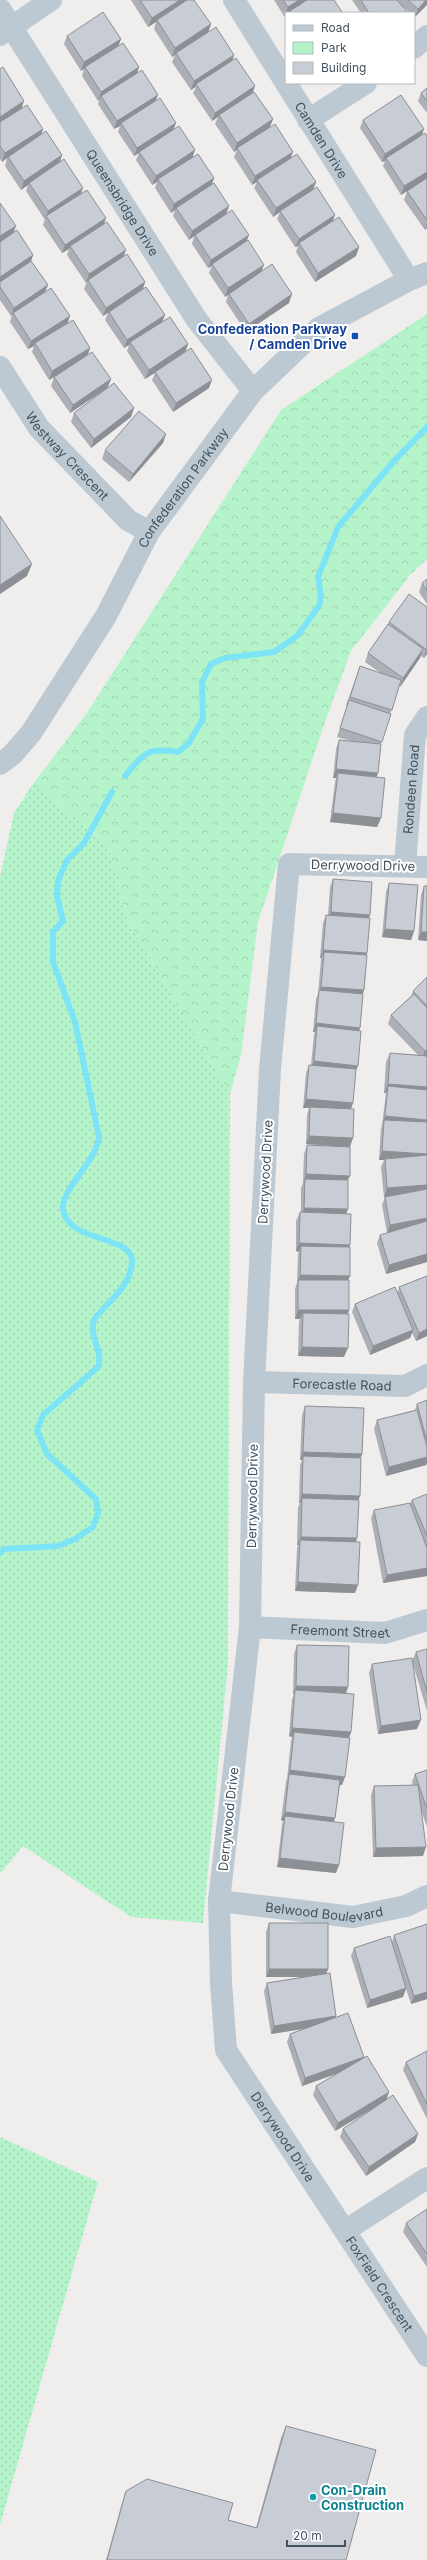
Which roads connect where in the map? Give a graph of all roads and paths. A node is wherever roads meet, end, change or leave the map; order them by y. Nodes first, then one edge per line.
1 (51, 0) edge
2 (234, 0) edge
3 (0, 9) edge
4 (6, 32) edge
5 (427, 36) edge
6 (415, 47) edge
7 (285, 83) edge
8 (286, 84) edge
9 (364, 84) edge
10 (308, 120) junction
11 (418, 277) edge
12 (0, 367) edge
13 (253, 391) junction
14 (149, 532) junction
15 (427, 717) edge
16 (0, 764) edge
17 (405, 866) junction
18 (427, 867) edge
19 (427, 1375) edge
20 (254, 1382) junction
21 (427, 1620) edge
22 (250, 1627) junction
23 (427, 1896) edge
24 (219, 1901) junction
25 (427, 2178) edge
26 (346, 2230) junction
27 (427, 2356) edge

1 - 4 street
2 - 7 street, Camden Drive
3 - 4 street, Queensbridge Drive
4 - 13 street, Queensbridge Drive
5 - 6 street
8 - 10 street, Camden Drive
9 - 10 street
10 - 11 street, Camden Drive
11 - 13 street, Confederation Parkway
12 - 14 street, Westway Crescent
13 - 14 street, Confederation Parkway
14 - 16 street, Confederation Parkway
15 - 17 street, Rondeen Road
17 - 18 street, Derrywood Drive
17 - 20 street, Derrywood Drive
19 - 20 street, Forecastle Road
20 - 22 street, Derrywood Drive
21 - 22 street, Freemont Street
22 - 24 street, Derrywood Drive
23 - 24 street, Belwood Boulevard
24 - 26 street, Derrywood Drive
25 - 26 street
26 - 27 street, FoxField Crescent

